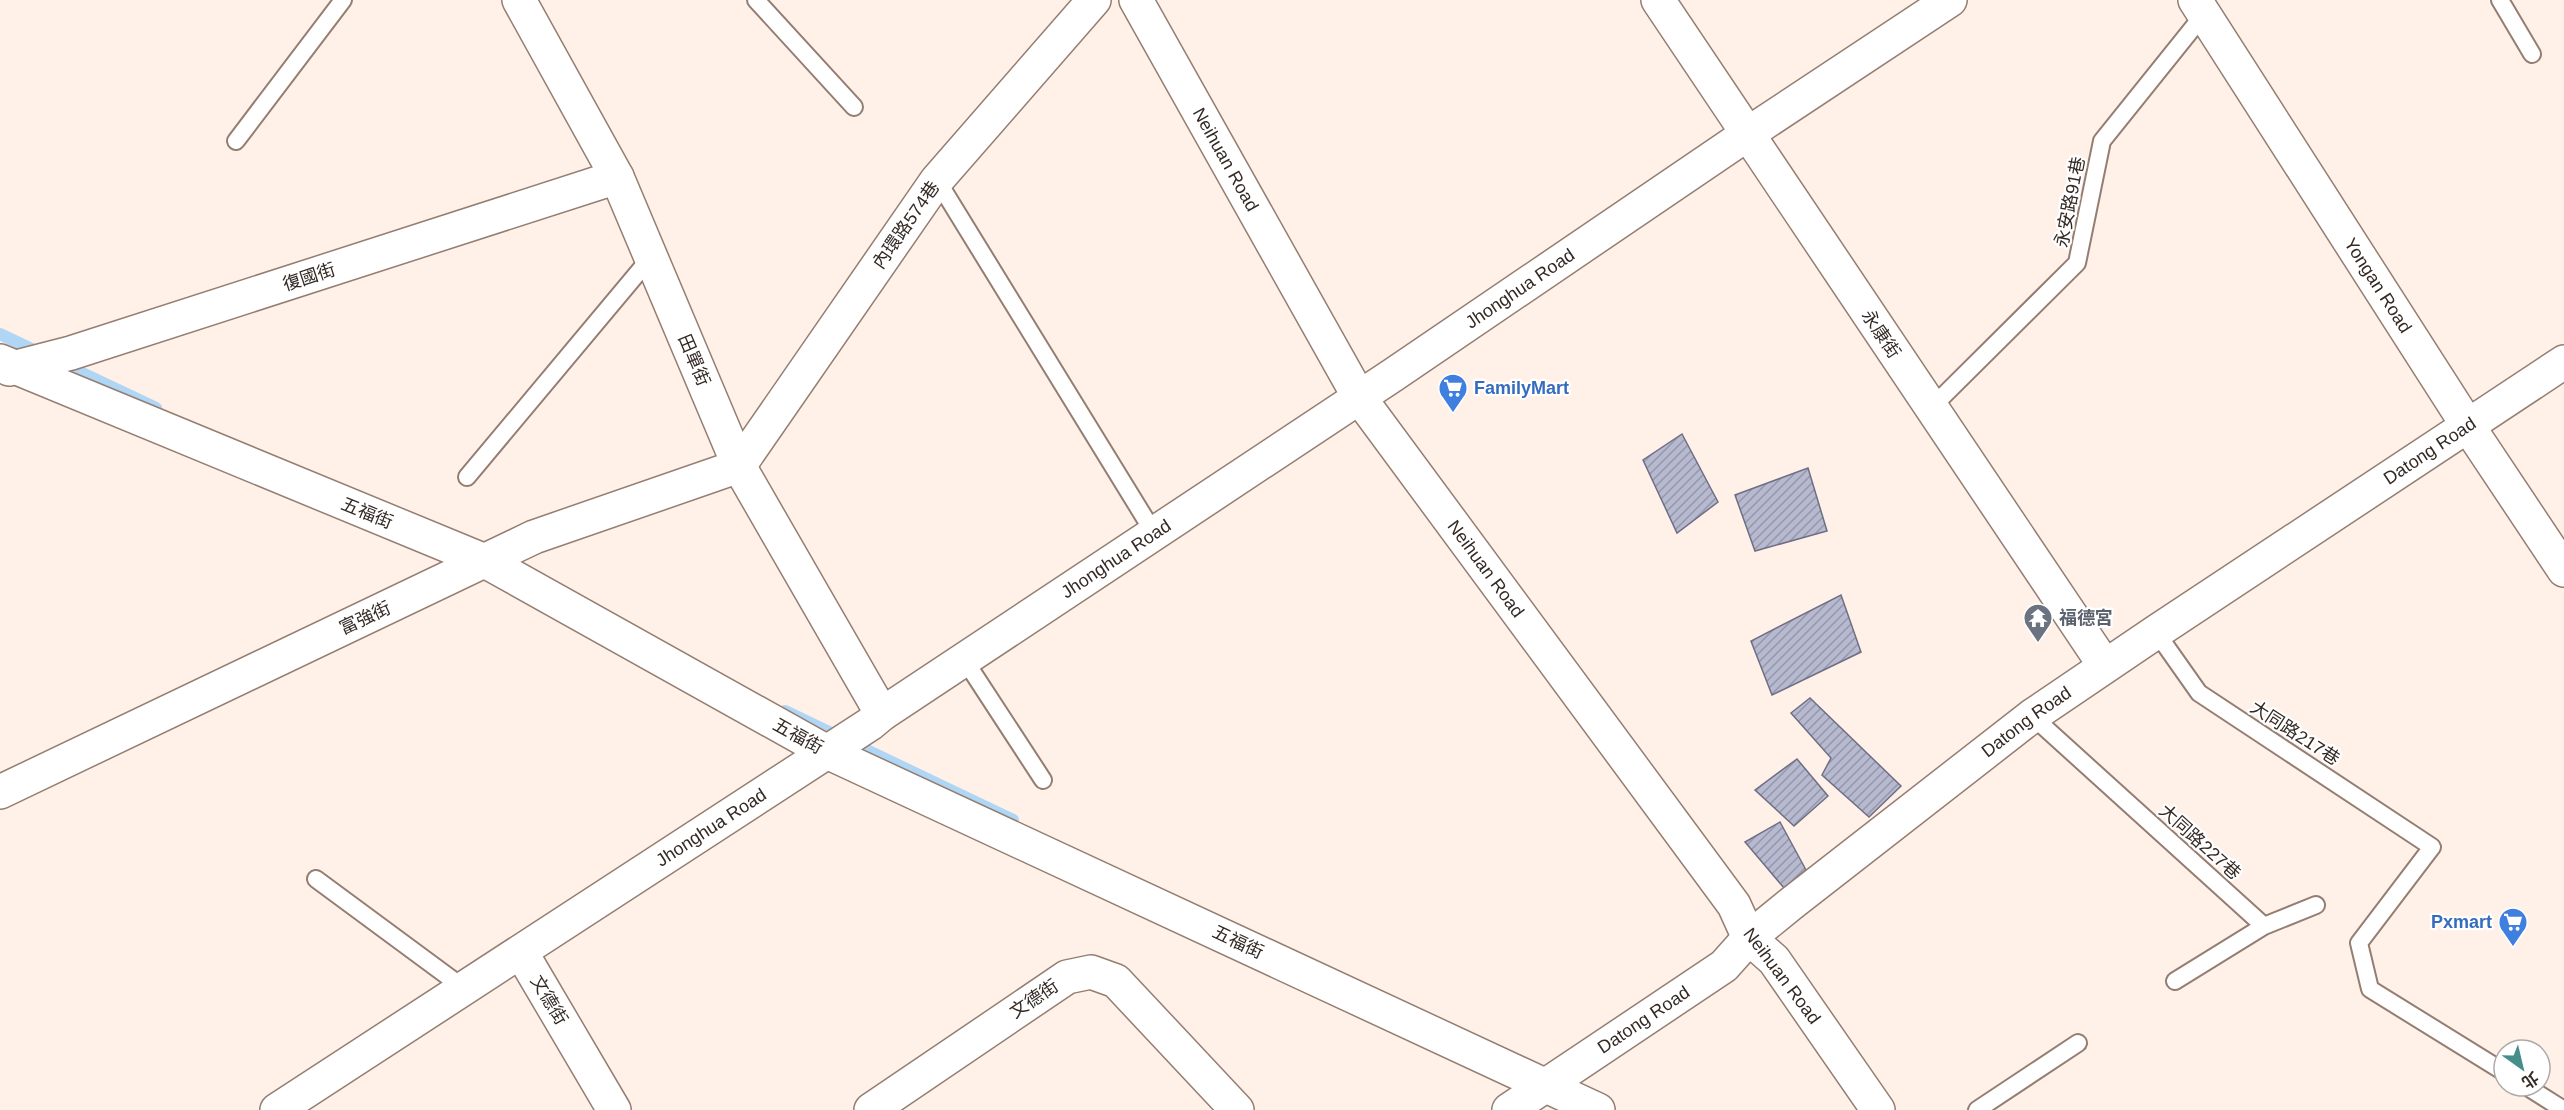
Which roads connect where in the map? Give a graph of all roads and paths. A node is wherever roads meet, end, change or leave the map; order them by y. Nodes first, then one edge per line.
1 (343, 0) edge
2 (519, 0) edge
3 (756, 0) edge
4 (1094, 0) edge
5 (1136, 0) edge
6 (1658, 0) edge
7 (1950, 0) edge
8 (2500, 0) edge
9 (2199, 7) edge
10 (2532, 54) dead end
11 (854, 107) dead end
12 (1746, 135) junction
13 (236, 141) dead end
14 (617, 177) junction
15 (937, 180) junction
16 (651, 257) junction
17 (2564, 362) edge
18 (10, 366) edge
19 (1359, 397) junction
20 (1931, 408) junction
21 (2468, 426) junction
22 (739, 466) junction
23 (467, 477) dead end
24 (1154, 533) junction
25 (491, 558) junction
26 (2564, 570) edge
27 (2156, 632) junction
28 (964, 659) junction
29 (2105, 666) junction
30 (2032, 716) junction
31 (876, 719) junction
32 (833, 748) junction
33 (1043, 780) dead end
34 (0, 792) edge
35 (316, 879) dead end
36 (2316, 905) dead end
37 (2264, 926) junction
38 (1749, 938) junction
39 (521, 952) junction
40 (2175, 981) dead end
41 (465, 988) junction
42 (2078, 1043) dead end
43 (2492, 1065) edge
44 (1561, 1075) junction
45 (2545, 1098) edge
46 (277, 1110) edge
47 (614, 1110) edge
48 (871, 1110) edge
49 (1237, 1110) edge
50 (1509, 1110) edge
51 (1598, 1110) edge
52 (1878, 1110) edge
53 (1977, 1110) edge
54 (2564, 1110) edge

1 - 13 lane
2 - 14 street, 田單街
3 - 11 lane
4 - 15 street, 內環路574巷
5 - 19 street, Neihuan Road
6 - 12 street, 永康街
7 - 12 street, Jhonghua Road
8 - 10 lane
9 - 20 lane, 永安路91巷
9 - 21 street, Yongan Road
12 - 19 street, Jhonghua Road
12 - 20 street, 永康街
14 - 16 street, 田單街
14 - 18 street, 復國街
15 - 22 street, 內環路574巷
15 - 24 lane
16 - 22 street, 田單街
16 - 23 lane
17 - 21 street, Datong Road
18 - 25 street, 五福街
19 - 24 street, Jhonghua Road
19 - 38 street, Neihuan Road
20 - 29 street, 永康街
21 - 26 street, Yongan Road
21 - 27 street, Datong Road
22 - 25 street, 富強街
22 - 31 street, 田單街
24 - 28 street, Jhonghua Road
25 - 32 street, 五福街
25 - 34 street, 富強街
27 - 29 street, Datong Road
27 - 43 lane, 大同路217巷
28 - 31 street, Jhonghua Road
28 - 33 lane
29 - 30 street, Datong Road
30 - 37 lane, 大同路227巷
30 - 38 street, Datong Road
31 - 32 street, Jhonghua Road
32 - 39 street, Jhonghua Road
32 - 44 street, 五福街
35 - 41 lane
36 - 37 lane
37 - 40 lane
38 - 44 street, Datong Road
38 - 52 street, Neihuan Road
39 - 41 street, Jhonghua Road
39 - 47 street, 文德街
41 - 46 street, Jhonghua Road
42 - 53 lane
44 - 50 street, Datong Road
44 - 51 street, 五福街
45 - 54 lane
48 - 49 street, 文德街

